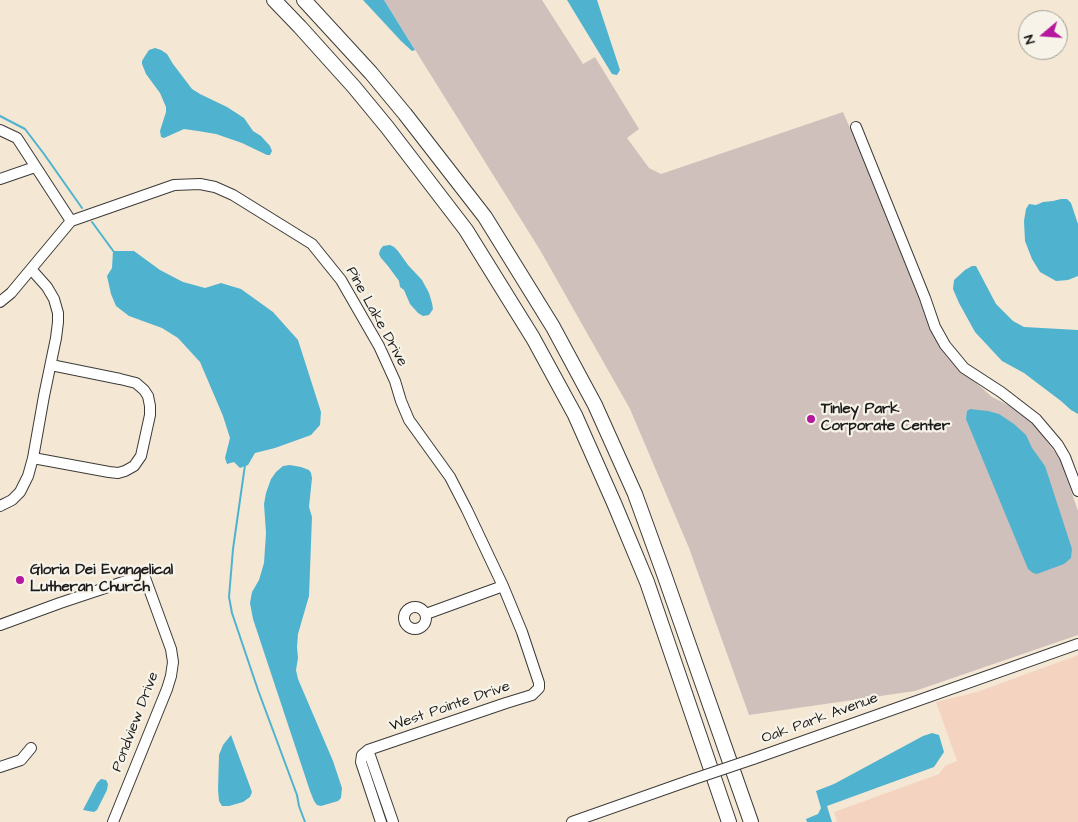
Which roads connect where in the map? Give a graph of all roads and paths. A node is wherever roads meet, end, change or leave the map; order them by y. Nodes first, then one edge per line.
1 (274, 0) edge
2 (304, 0) edge
3 (856, 127) dead end
4 (0, 130) edge
5 (35, 167) junction
6 (0, 179) edge
7 (71, 221) junction
8 (31, 269) junction
9 (0, 302) edge
10 (51, 365) junction
11 (33, 458) junction
12 (1078, 491) edge
13 (0, 506) edge
14 (503, 586) junction
15 (426, 614) dead end
16 (0, 625) edge
17 (1078, 644) edge
18 (539, 688) joint
19 (31, 748) dead end
20 (368, 750) junction
21 (0, 767) edge
22 (736, 779) junction
23 (113, 822) edge
24 (381, 822) edge
25 (393, 822) edge
26 (572, 822) edge
27 (729, 822) edge
28 (751, 822) edge
29 (756, 822) edge

1 - 27 highway
2 - 22 highway
3 - 12 street
4 - 5 street
5 - 6 street
5 - 7 street
7 - 8 street
7 - 14 street, Pine Lake Drive
8 - 9 street
8 - 10 street
10 - 11 street
10 - 11 street
11 - 13 street
14 - 15 street
14 - 18 street, Pine Lake Drive
16 - 23 street, Pondview Drive
17 - 26 street, Oak Park Avenue, bridge
18 - 20 street, West Pointe Drive
19 - 21 street
20 - 24 street
20 - 25 street
22 - 28 highway
22 - 29 highway

